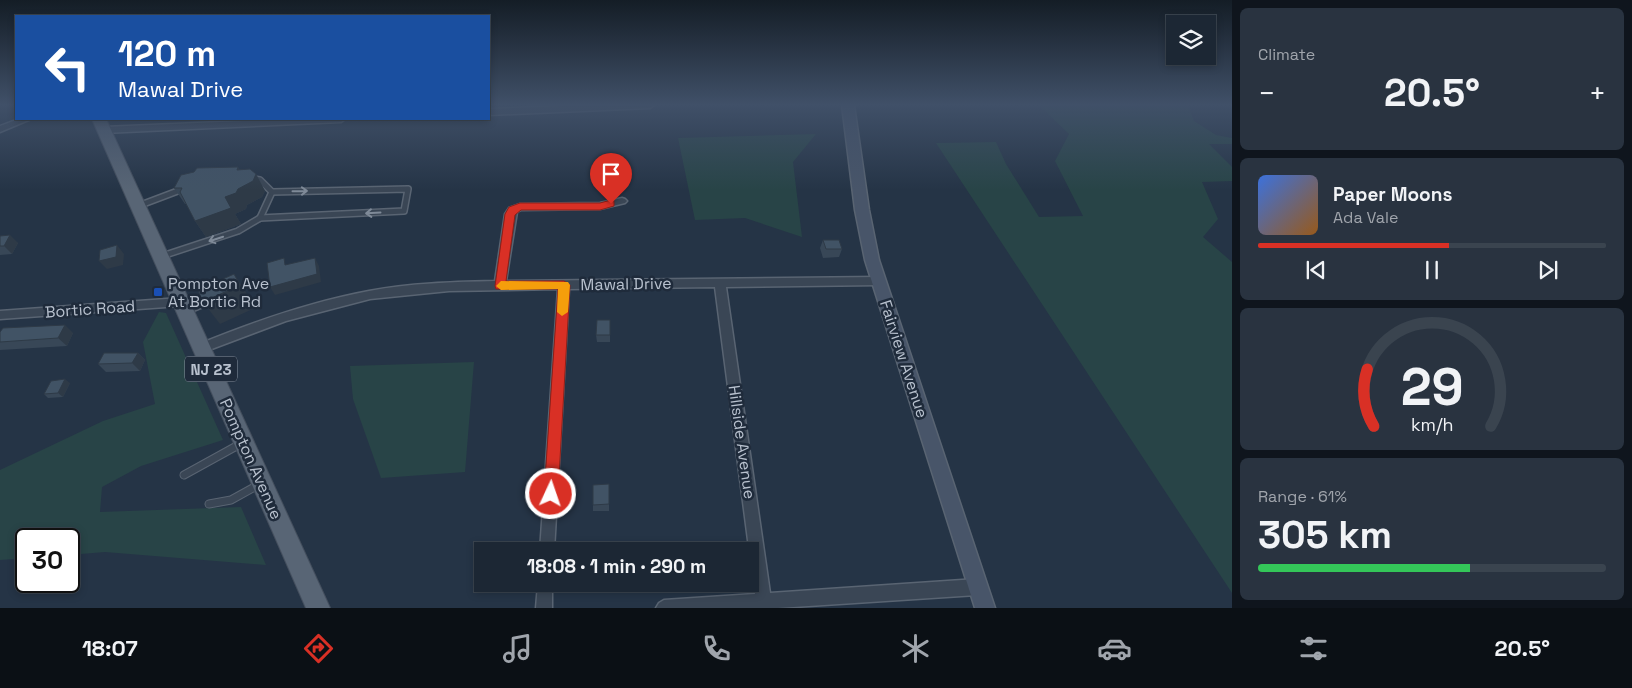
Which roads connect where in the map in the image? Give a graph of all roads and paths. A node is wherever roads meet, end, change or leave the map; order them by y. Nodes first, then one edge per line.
1 (105, 133) edge
2 (853, 133) edge
3 (245, 179) edge
4 (193, 185) edge
5 (272, 192) junction
6 (622, 201) dead end
7 (138, 206) junction
8 (260, 218) junction
9 (160, 256) junction
10 (879, 281) junction
11 (720, 283) junction
12 (564, 285) junction
13 (500, 286) junction
14 (217, 298) edge
15 (182, 307) junction
16 (0, 315) edge
17 (201, 348) junction
18 (244, 442) junction
19 (184, 474) dead end
20 (262, 484) junction
21 (209, 504) dead end
22 (548, 542) edge
23 (977, 586) junction
24 (545, 592) edge
25 (763, 601) junction
26 (318, 608) edge
27 (544, 608) edge
28 (664, 608) edge
29 (985, 608) edge

1 - 7 main road, Pompton Avenue / NJ 23
2 - 10 main road, Fairview Avenue
3 - 5 lane
4 - 7 lane
5 - 8 lane
5 -> 8 lane
6 - 13 street
7 - 9 main road, Pompton Avenue / NJ 23
8 -> 9 lane
9 - 15 main road, Pompton Avenue / NJ 23
10 - 11 street, Mawal Drive
10 - 23 main road, Fairview Avenue
11 - 12 street, Mawal Drive
11 - 25 street, Hillside Avenue
12 - 13 street, Mawal Drive
12 - 22 street
13 - 17 street, Mawal Drive
14 - 15 lane
15 - 16 street, Bortic Road
15 - 17 main road, Pompton Avenue / NJ 23
17 - 18 main road, Pompton Avenue / NJ 23
18 - 19 lane
18 - 20 main road, Pompton Avenue / NJ 23
20 - 21 lane
20 - 26 main road, Pompton Avenue / NJ 23
23 - 25 street
23 - 29 main road, Fairview Avenue
24 - 27 street
25 - 28 street

